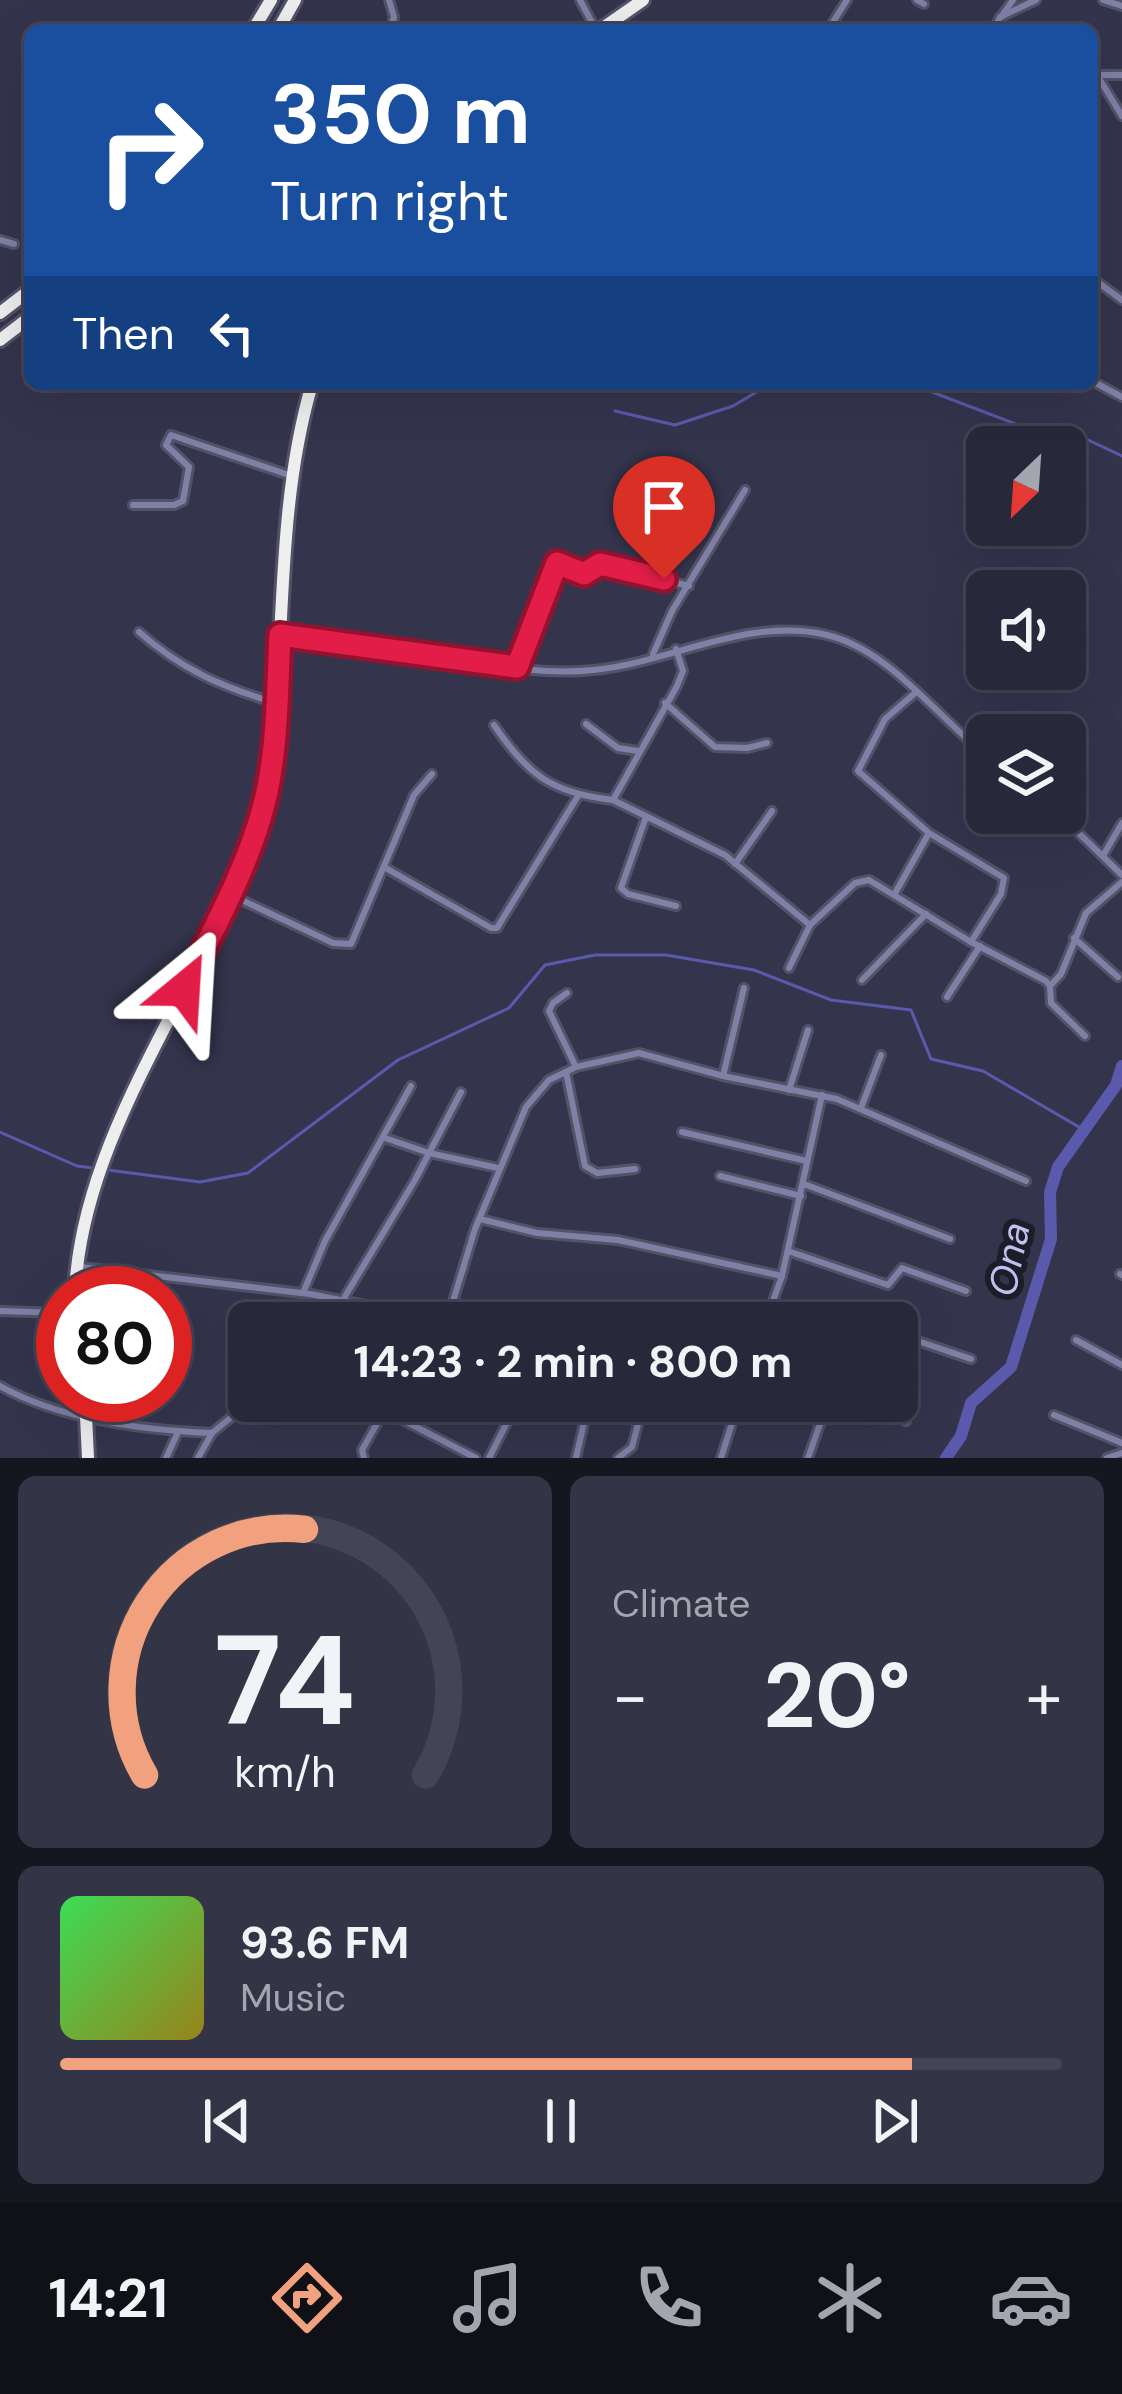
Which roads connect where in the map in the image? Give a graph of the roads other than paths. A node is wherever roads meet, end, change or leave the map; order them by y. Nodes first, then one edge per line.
1 (643, 0) edge
2 (1012, 0) edge
3 (1036, 0) edge
4 (1103, 0) edge
5 (1122, 6) edge
6 (1000, 17) junction
7 (613, 20) junction
8 (607, 24) edge
9 (619, 24) edge
10 (997, 24) edge
11 (1098, 80) edge
12 (1122, 116) edge
13 (0, 240) edge
14 (14, 244) dead end
15 (1098, 282) edge
16 (24, 295) edge
17 (1122, 300) edge
18 (0, 313) edge
19 (24, 322) edge
20 (0, 340) edge
21 (311, 390) edge
22 (292, 476) junction
23 (745, 490) dead end
24 (133, 506) dead end
25 (689, 586) junction
26 (139, 632) dead end
27 (280, 635) junction
28 (676, 649) junction
29 (652, 656) junction
30 (517, 667) junction
31 (915, 693) junction
32 (277, 703) junction
33 (665, 703) junction
34 (586, 724) dead end
35 (494, 725) dead end
36 (966, 738) edge
37 (767, 742) dead end
38 (638, 751) junction
39 (433, 774) dead end
40 (578, 796) junction
41 (613, 800) junction
42 (772, 811) dead end
43 (646, 816) junction
44 (1122, 823) edge
45 (929, 833) junction
46 (1082, 834) edge
47 (1104, 854) junction
48 (735, 864) junction
49 (383, 867) junction
50 (1122, 878) edge
51 (230, 894) junction
52 (894, 895) junction
53 (676, 906) dead end
54 (926, 914) junction
55 (810, 925) junction
56 (1074, 938) junction
57 (975, 944) junction
58 (790, 968) dead end
59 (1118, 976) dead end
60 (862, 980) dead end
61 (1050, 986) junction
62 (744, 988) dead end
63 (567, 993) dead end
64 (947, 997) dead end
65 (808, 1030) dead end
66 (1085, 1036) dead end
67 (881, 1055) dead end
68 (576, 1067) junction
69 (566, 1072) junction
70 (723, 1076) junction
71 (411, 1086) dead end
72 (789, 1090) junction
73 (461, 1092) dead end
74 (822, 1095) junction
75 (861, 1108) junction
76 (682, 1132) dead end
77 (386, 1138) junction
78 (429, 1153) junction
79 (807, 1161) junction
80 (498, 1168) junction
81 (635, 1169) dead end
82 (720, 1176) dead end
83 (1026, 1180) dead end
84 (804, 1184) junction
85 (801, 1196) junction
86 (479, 1219) junction
87 (950, 1239) dead end
88 (788, 1251) junction
89 (77, 1266) edge
90 (782, 1276) junction
91 (192, 1280) edge
92 (966, 1291) dead end
93 (303, 1293) junction
94 (346, 1301) junction
95 (351, 1302) edge
96 (453, 1302) edge
97 (773, 1302) edge
98 (0, 1311) edge
99 (36, 1312) edge
100 (1076, 1340) dead end
101 (918, 1341) edge
102 (971, 1359) dead end
103 (1122, 1365) edge
104 (0, 1386) edge
105 (36, 1402) edge
106 (1054, 1415) dead end
107 (228, 1420) edge
108 (88, 1422) edge
109 (122, 1422) edge
110 (378, 1422) edge
111 (406, 1422) edge
112 (507, 1422) edge
113 (584, 1422) edge
114 (639, 1422) edge
115 (732, 1422) edge
116 (821, 1422) edge
117 (178, 1432) junction
118 (212, 1433) junction
119 (1122, 1443) edge
120 (1122, 1453) edge
121 (88, 1458) edge
122 (166, 1458) edge
123 (198, 1458) edge
124 (364, 1458) edge
125 (476, 1458) edge
126 (489, 1458) edge
127 (576, 1458) edge
128 (618, 1458) edge
129 (721, 1458) edge
130 (808, 1458) edge
131 (1107, 1458) edge

1 - 7 highway
2 - 6 street
3 - 6 street
4 - 5 street
6 - 10 street
7 - 8 highway
7 - 9 street
11 - 12 street
13 - 14 street
15 - 17 street
16 - 18 highway
19 - 20 highway
21 - 22 highway
22 - 24 street
22 - 27 highway
23 - 25 street
25 - 29 street
25 - 30 street
26 - 32 street
27 - 30 street
27 - 32 highway
28 - 29 street
28 - 31 street
28 - 33 street
29 - 30 street
31 - 36 street
31 - 45 street
32 - 51 highway
33 - 37 street
33 - 38 street
34 - 38 street
35 - 40 street
38 - 41 street
39 - 49 street
40 - 41 street
40 - 49 street
41 - 43 street
42 - 48 street
43 - 48 street
43 - 53 street
44 - 47 street
45 - 52 street
45 - 57 street
46 - 47 street
47 - 50 street
48 - 55 street
49 - 51 street
50 - 56 street
51 - 89 highway
52 - 54 street
52 - 55 street
54 - 57 street
54 - 60 street
55 - 58 street
56 - 59 street
56 - 61 street
57 - 61 street
57 - 64 street
61 - 66 street
62 - 70 street
63 - 68 street
65 - 72 street
67 - 75 street
68 - 69 street
68 - 70 street
69 - 80 street
69 - 81 street
70 - 72 street
71 - 77 street
72 - 74 street
73 - 78 street
74 - 75 street
74 - 79 street
75 - 83 street
76 - 79 street
77 - 78 street
77 - 93 street
78 - 80 street
78 - 94 street
79 - 84 street
80 - 86 street
82 - 85 street
84 - 85 street
84 - 87 street
85 - 88 street
86 - 90 street
86 - 96 street
88 - 90 street
88 - 92 street
90 - 97 street
91 - 93 street
93 - 94 street
94 - 95 street
98 - 99 street
100 - 103 street
101 - 102 street
104 - 105 street
106 - 119 street
107 - 118 street
108 - 121 highway
109 - 117 street
110 - 124 street
111 - 125 street
112 - 126 street
113 - 127 street
114 - 128 street
115 - 129 street
116 - 130 street
117 - 118 street
117 - 122 street
118 - 123 street
120 - 131 street

